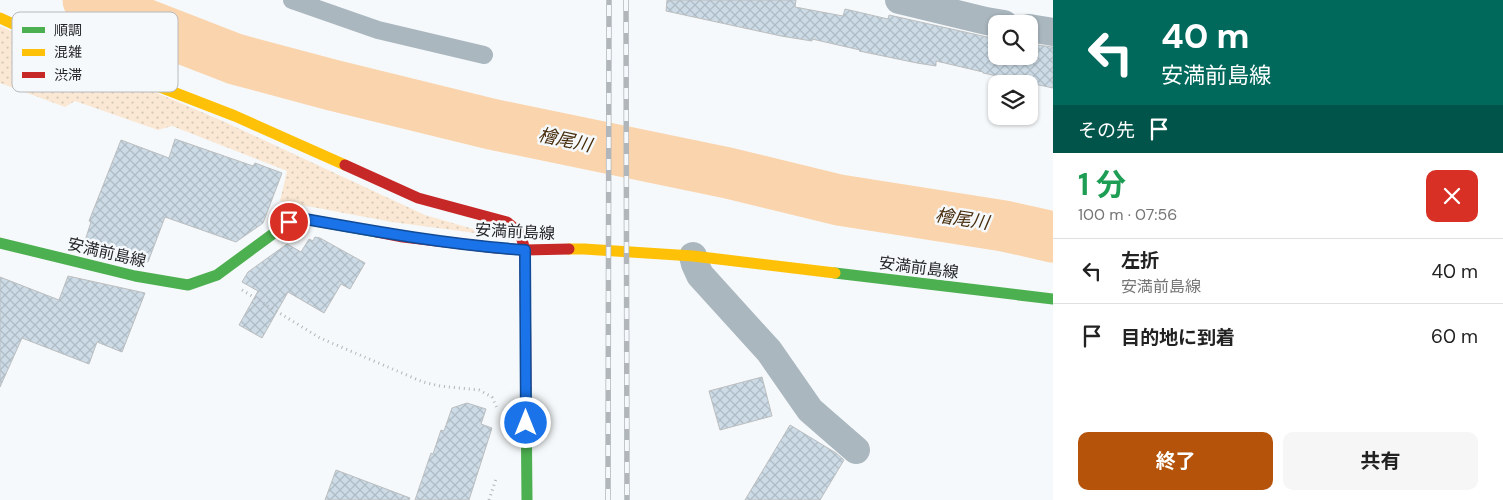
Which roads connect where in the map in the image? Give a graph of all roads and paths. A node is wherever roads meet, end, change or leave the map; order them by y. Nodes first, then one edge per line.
1 (292, 0) edge
2 (899, 0) edge
3 (0, 18) edge
4 (988, 21) edge
5 (12, 24) edge
6 (1038, 30) edge
7 (1053, 32) edge
8 (484, 55) dead end
9 (174, 92) edge
10 (0, 243) edge
11 (525, 250) junction
12 (693, 256) junction
13 (217, 275) junction
14 (1053, 299) edge
15 (498, 410) dead end
16 (856, 450) dead end
17 (499, 472) dead end
18 (489, 500) edge
19 (527, 500) edge

1 - 8 lane
2 - 4 street
3 - 5 main road
6 - 7 street
9 - 11 main road
10 - 13 main road, 安満前島線
11 - 12 main road, 安満前島線
11 - 13 main road, 安満前島線
11 - 19 main road
12 - 14 main road, 安満前島線
12 - 16 street
13 - 15 path
17 - 18 path

